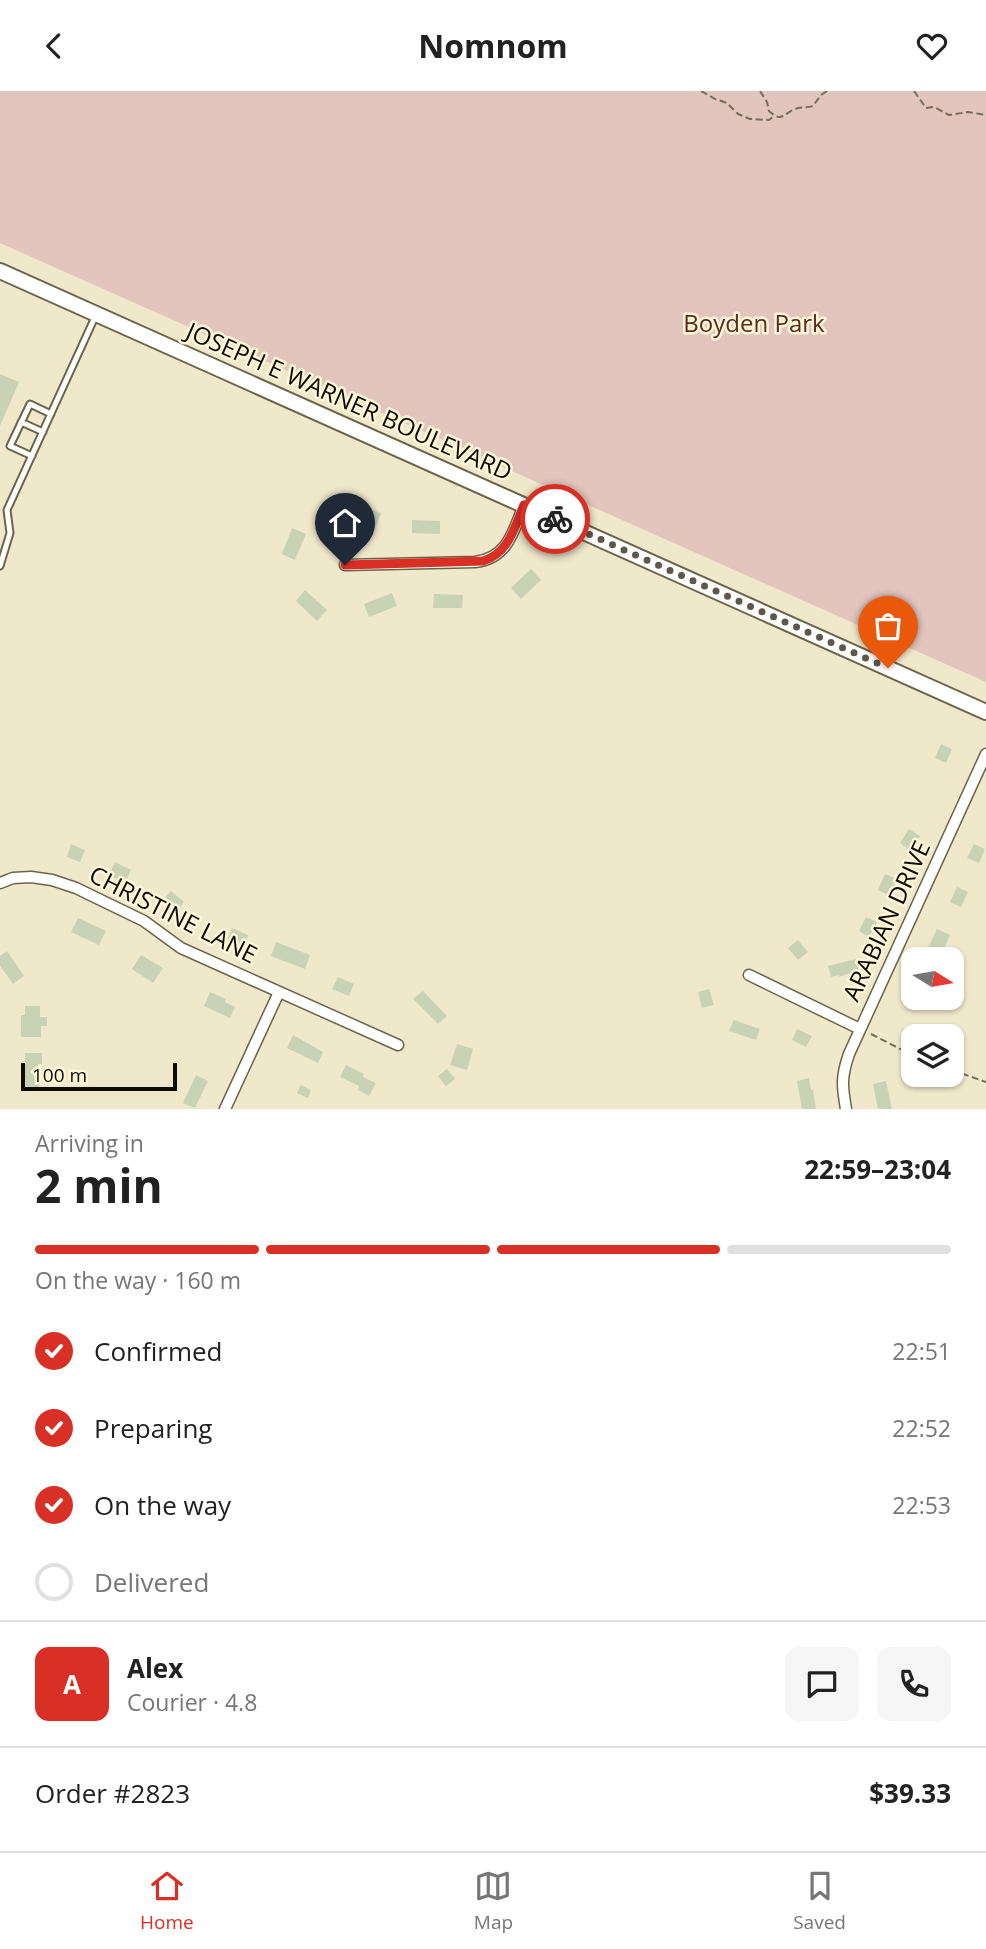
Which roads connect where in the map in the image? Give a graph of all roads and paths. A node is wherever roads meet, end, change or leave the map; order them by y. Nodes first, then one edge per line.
1 (701, 91) edge
2 (760, 91) edge
3 (827, 91) edge
4 (914, 91) edge
5 (986, 115) edge
6 (775, 116) junction
7 (0, 271) edge
8 (96, 314) junction
9 (51, 414) junction
10 (21, 422) junction
11 (43, 432) junction
12 (32, 456) junction
13 (524, 505) junction
14 (345, 565) dead end
15 (0, 566) edge
16 (986, 712) edge
17 (986, 754) edge
18 (0, 883) edge
19 (749, 975) dead end
20 (279, 992) junction
21 (860, 1029) junction
22 (398, 1045) dead end
23 (901, 1050) edge
24 (964, 1074) edge
25 (986, 1082) edge
26 (226, 1109) edge
27 (846, 1109) edge

1 - 6 path
2 - 6 path
3 - 6 path
4 - 5 path
7 - 8 main road, JOSEPH E WARNER BOULEVARD
8 - 9 lane
8 - 13 main road, JOSEPH E WARNER BOULEVARD
9 - 10 lane
9 - 11 lane
10 - 11 lane
10 - 12 lane
11 - 12 lane
12 - 15 lane
13 - 14 street
13 - 16 main road, JOSEPH E WARNER BOULEVARD
17 - 21 street, ARABIAN DRIVE
18 - 20 street, CHRISTINE LANE
19 - 21 street
20 - 22 street, CHRISTINE LANE
20 - 26 street
21 - 23 path
21 - 27 street, ARABIAN DRIVE
24 - 25 path

